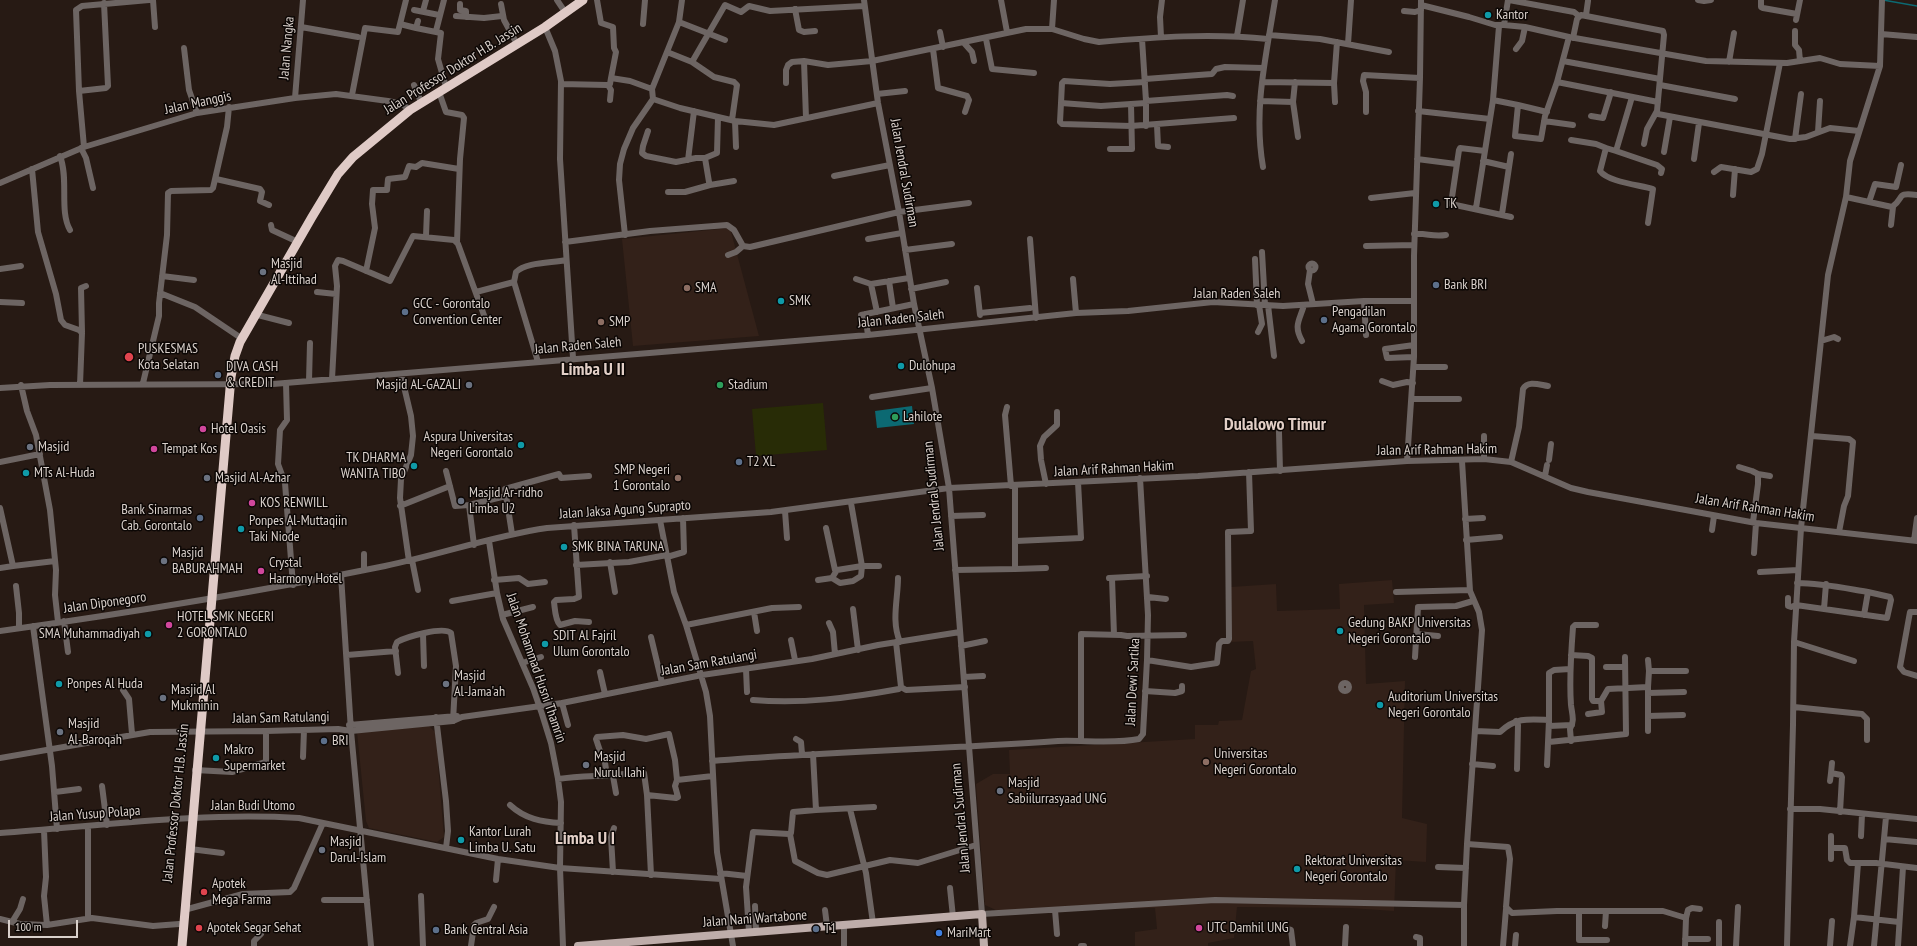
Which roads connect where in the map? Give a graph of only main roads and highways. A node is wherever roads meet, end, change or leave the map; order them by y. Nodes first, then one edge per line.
1 (583, 0) edge
2 (572, 3) edge
3 (190, 819) junction
4 (184, 883) junction
5 (982, 914) joint
6 (176, 946) edge
7 (182, 946) edge
8 (578, 946) edge
9 (984, 946) edge

1 - 2 highway, Jalan Professor Doktor H.B. Jassin
2 - 3 highway, Jalan Professor Doktor H.B. Jassin
3 - 4 highway, Jalan Professor Doktor H.B. Jassin
3 - 4 highway, Jalan Professor Doktor H.B. Jassin
4 - 6 highway, Jalan Professor Doktor H.B. Jassin
4 - 7 highway, Jalan Professor Doktor H.B. Jassin
5 - 8 main road, Jalan Nani Wartabone
5 - 9 main road, Jalan Jendral Sudirman

